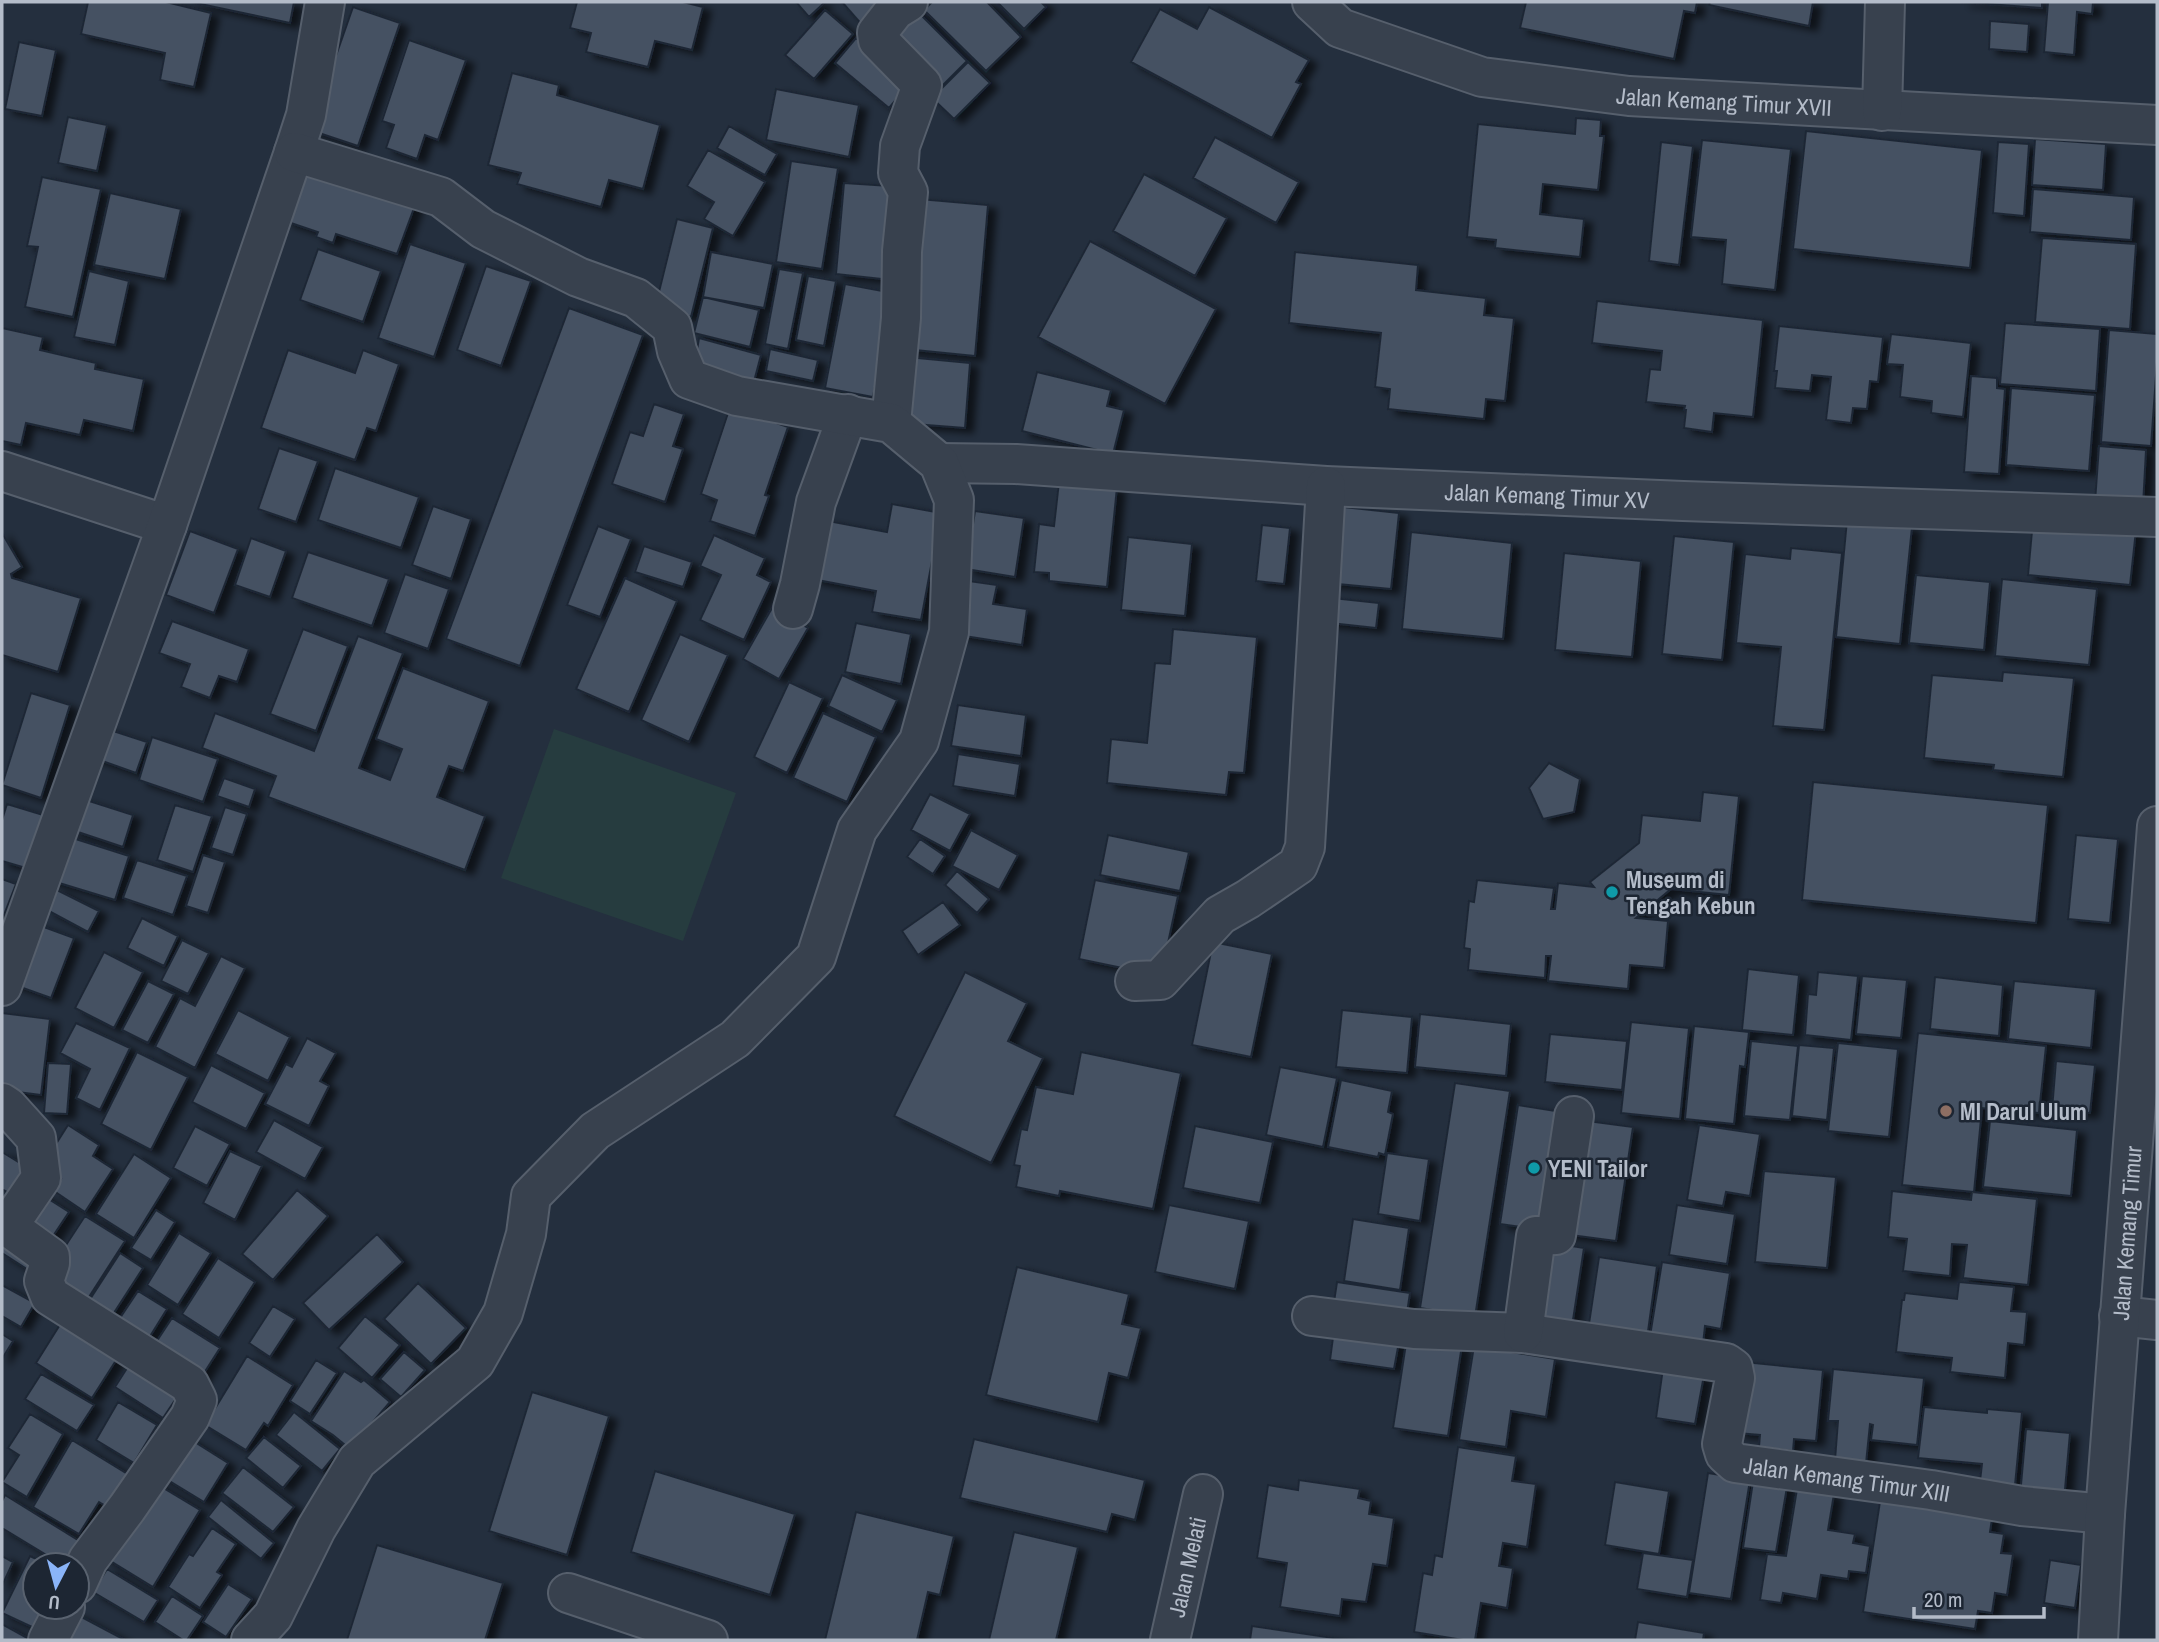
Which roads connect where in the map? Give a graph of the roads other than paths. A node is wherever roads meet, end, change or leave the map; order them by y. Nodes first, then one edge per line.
1 (325, 2) edge
2 (908, 2) edge
3 (1312, 2) edge
4 (1885, 2) edge
5 (1882, 111) junction
6 (2157, 125) edge
7 (294, 152) junction
8 (848, 414) junction
9 (891, 422) junction
10 (945, 462) junction
11 (2, 471) edge
12 (1326, 486) junction
13 (2157, 517) edge
14 (167, 525) junction
15 (793, 609) dead end
16 (2157, 827) edge
17 (1135, 981) dead end
18 (2, 986) edge
19 (2, 1104) edge
20 (1574, 1116) dead end
21 (1312, 1316) dead end
22 (2119, 1316) junction
23 (2157, 1320) edge
24 (1522, 1333) junction
25 (1203, 1494) dead end
26 (2105, 1514) junction
27 (91, 1556) edge
28 (568, 1593) dead end
29 (58, 1621) edge
30 (48, 1640) edge
31 (251, 1640) edge
32 (708, 1640) edge
33 (1170, 1640) edge
34 (2098, 1640) edge

1 - 7 street
2 - 9 street
3 - 5 street, Jalan Kemang Timur XVII
4 - 5 street
5 - 6 street, Jalan Kemang Timur XVII
7 - 8 street
7 - 14 street
8 - 9 street
8 - 15 street
9 - 10 street
10 - 12 street, Jalan Kemang Timur XV
10 - 31 street
11 - 14 street
12 - 13 street, Jalan Kemang Timur XV
12 - 17 street
14 - 18 street
16 - 22 street, Jalan Kemang Timur
19 - 27 street
20 - 24 street
21 - 24 street, Jalan Kemang Timur XIII
22 - 23 street
22 - 26 street, Jalan Kemang Timur
24 - 26 street, Jalan Kemang Timur XIII
25 - 33 street, Jalan Melati
26 - 34 street, Jalan Kemang Timur
28 - 32 street
29 - 30 street

